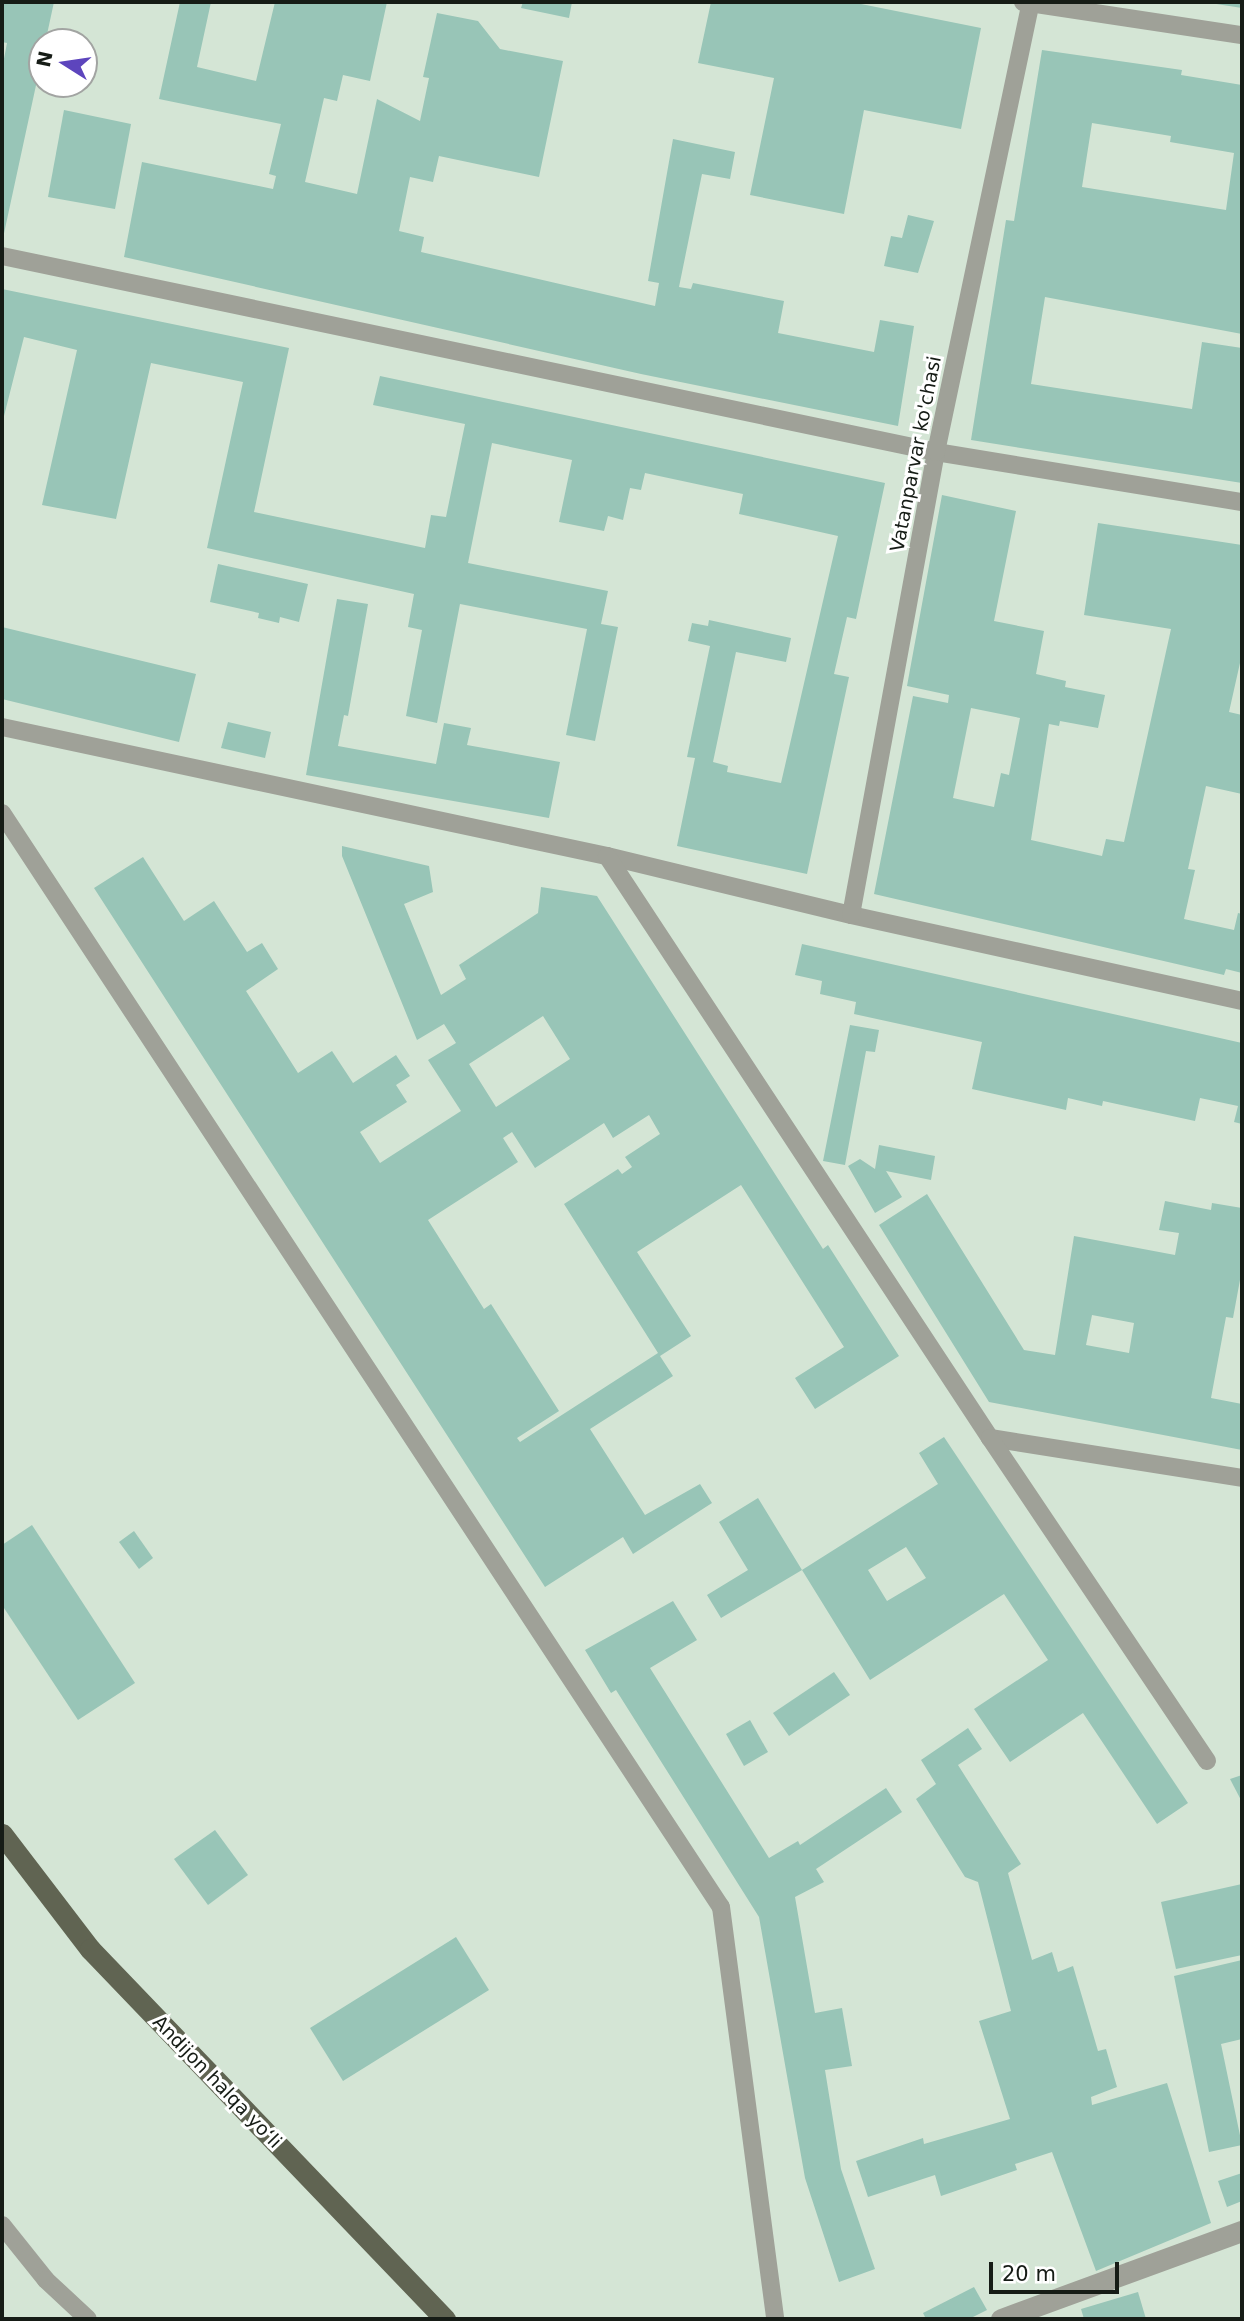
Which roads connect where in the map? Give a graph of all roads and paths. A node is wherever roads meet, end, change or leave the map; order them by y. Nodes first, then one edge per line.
1 (1028, 2) edge
2 (1242, 35) edge
3 (2, 256) edge
4 (936, 453) junction
5 (1242, 502) edge
6 (2, 727) edge
7 (2, 813) edge
8 (607, 856) junction
9 (851, 915) junction
10 (1242, 1001) edge
11 (990, 1438) junction
12 (1242, 1478) edge
13 (1207, 1761) dead end
14 (2, 1834) edge
15 (2, 2225) edge
16 (1242, 2231) edge
17 (88, 2319) edge
18 (445, 2319) edge
19 (775, 2319) edge
20 (1001, 2319) edge

1 - 2 lane
1 - 4 lane, Vatanparvar ko'chasi
3 - 4 lane
4 - 5 lane
4 - 9 lane, Vatanparvar ko'chasi
6 - 8 lane
7 - 19 lane
8 - 9 lane
8 - 11 lane
9 - 10 lane
11 - 12 lane
11 - 13 lane
14 - 18 highway, Andijon halqa yo‘li
15 - 17 lane
16 - 20 street

